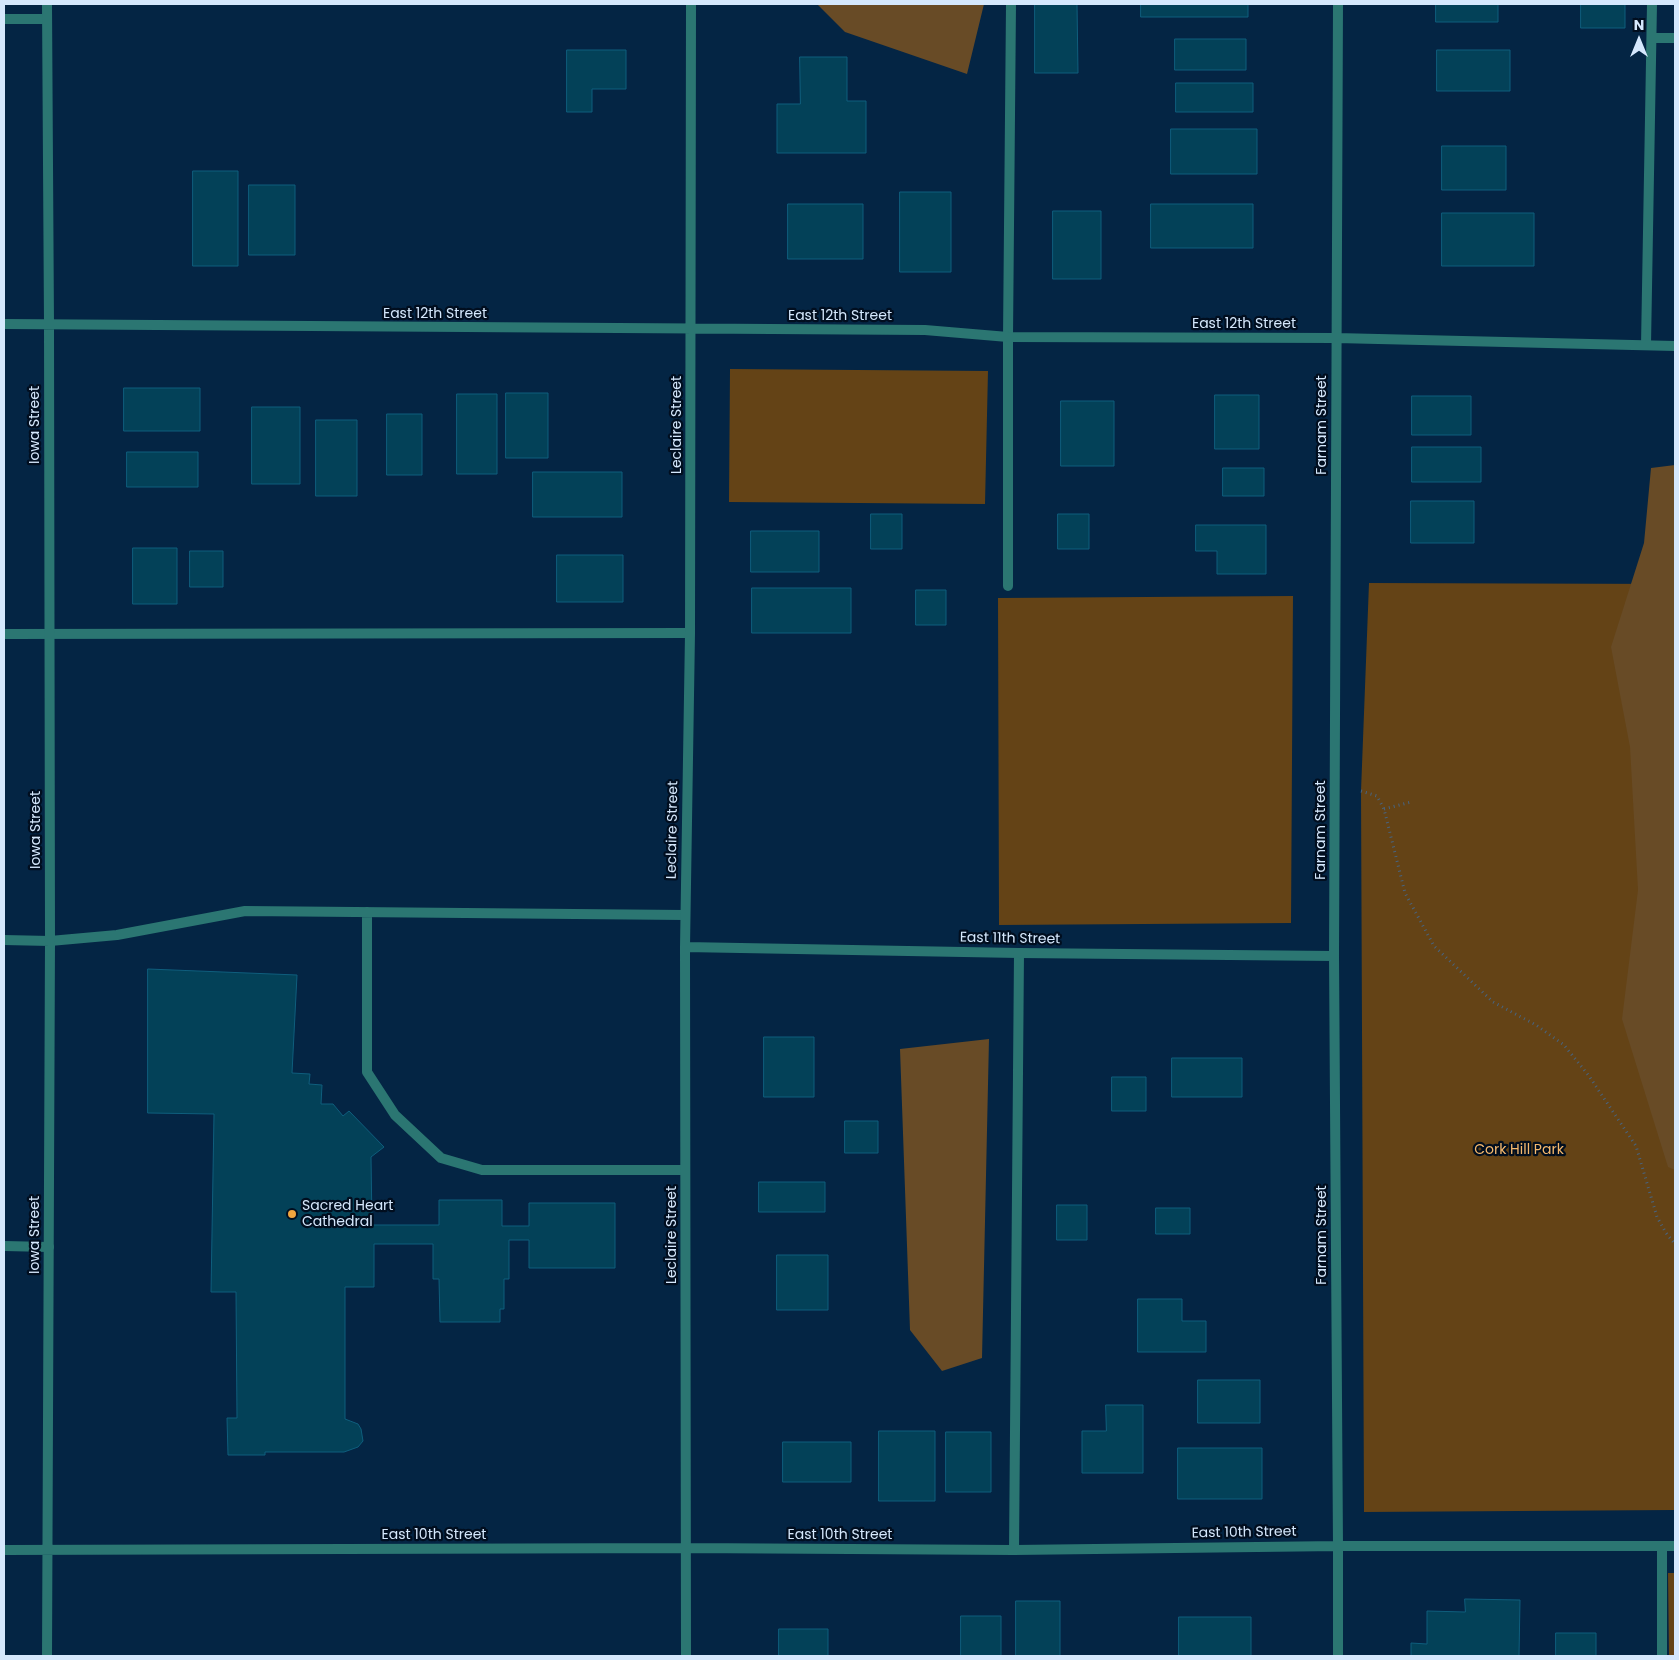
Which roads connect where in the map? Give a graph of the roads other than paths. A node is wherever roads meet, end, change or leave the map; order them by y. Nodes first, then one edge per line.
1 (47, 4) edge
2 (691, 4) edge
3 (1012, 4) edge
4 (1338, 4) edge
5 (1652, 4) edge
6 (4, 20) edge
7 (47, 20) junction
8 (1652, 38) junction
9 (1675, 38) edge
10 (4, 324) edge
11 (49, 324) junction
12 (691, 330) junction
13 (1008, 337) junction
14 (1336, 338) junction
15 (1646, 345) junction
16 (1675, 346) edge
17 (1008, 586) dead end
18 (690, 633) junction
19 (4, 634) edge
20 (49, 634) junction
21 (367, 912) junction
22 (685, 915) junction
23 (4, 940) edge
24 (50, 941) junction
25 (685, 947) junction
26 (1019, 953) junction
27 (1334, 956) junction
28 (685, 1170) junction
29 (4, 1246) edge
30 (49, 1247) junction
31 (1338, 1546) junction
32 (1662, 1546) junction
33 (1675, 1546) edge
34 (686, 1548) junction
35 (4, 1550) edge
36 (47, 1550) junction
37 (1014, 1550) junction
38 (47, 1656) edge
39 (686, 1656) edge
40 (1338, 1656) edge
41 (1662, 1656) edge

1 - 7 street, Iowa Street
2 - 12 street, Leclaire Street
3 - 13 street
4 - 14 street, Farnam Street
5 - 8 street
6 - 7 street
7 - 11 street, Iowa Street
8 - 9 street
8 - 15 street
10 - 11 street, East 12th Street
11 - 12 street, East 12th Street
11 - 20 street, Iowa Street
12 - 13 street, East 12th Street
12 - 18 street, Leclaire Street
13 - 14 street, East 12th Street
13 - 17 street
14 - 15 street, East 12th Street
14 - 27 street, Farnam Street
15 - 16 street, East 12th Street
18 - 20 street
18 - 22 street, Leclaire Street
19 - 20 street
20 - 24 street, Iowa Street
21 - 22 street
21 - 24 street
21 - 28 street
22 - 25 street, Leclaire Street
23 - 24 street
24 - 30 street, Iowa Street
25 - 26 street, East 11th Street
25 - 28 street, Leclaire Street
26 - 27 street, East 11th Street
26 - 37 street
27 - 31 street, Farnam Street
28 - 34 street, Leclaire Street
29 - 30 street
30 - 36 street, Iowa Street
31 - 32 street, East 10th Street
31 - 37 street, East 10th Street
31 - 40 street, Farnam Street
32 - 33 street, East 10th Street
32 - 41 street
34 - 36 street, East 10th Street
34 - 37 street, East 10th Street
34 - 39 street, Leclaire Street
35 - 36 street, East 10th Street
36 - 38 street, Iowa Street

